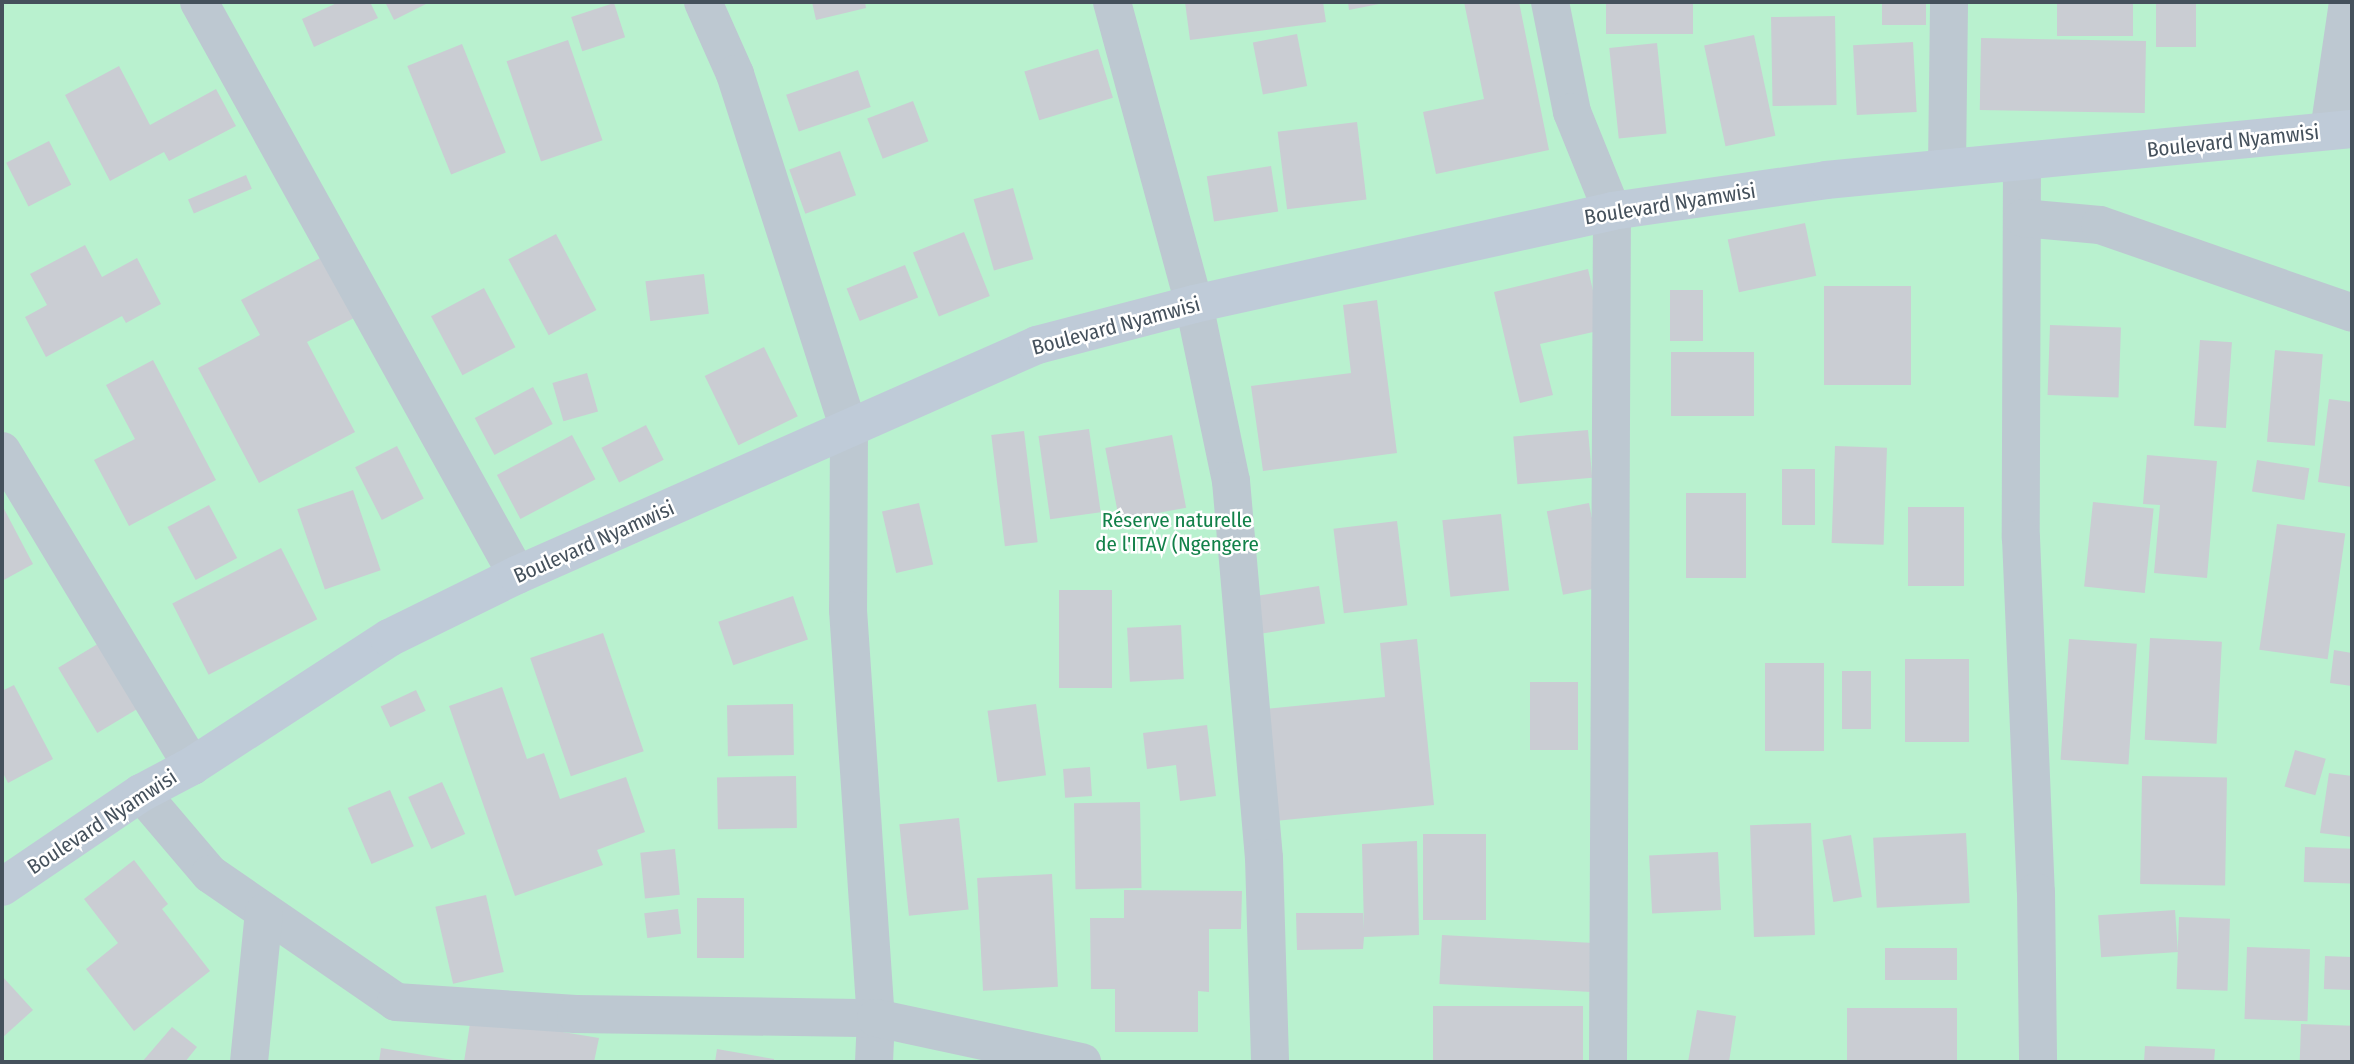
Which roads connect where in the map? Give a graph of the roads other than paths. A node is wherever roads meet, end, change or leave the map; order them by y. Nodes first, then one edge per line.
1 (199, 2) edge
2 (703, 2) edge
3 (1112, 2) edge
4 (1550, 2) edge
5 (1949, 2) edge
6 (2348, 2) edge
7 (2341, 130) edge
8 (2022, 162) junction
9 (1947, 168) junction
10 (1612, 211) junction
11 (2023, 218) junction
12 (1194, 303) junction
13 (2352, 313) edge
14 (849, 430) junction
15 (2, 451) edge
16 (517, 575) junction
17 (192, 766) junction
18 (141, 793) junction
19 (2, 887) edge
20 (264, 913) junction
21 (876, 1017) junction
22 (249, 1062) edge
23 (874, 1062) edge
24 (1082, 1062) edge
25 (1270, 1062) edge
26 (1608, 1062) edge
27 (2038, 1062) edge

1 - 16 street
2 - 14 street
3 - 12 street
4 - 10 street
5 - 9 street
6 - 7 street
7 - 8 main road, Boulevard Nyamwisi
8 - 9 main road, Boulevard Nyamwisi
8 - 11 street
9 - 10 main road, Boulevard Nyamwisi
10 - 12 main road, Boulevard Nyamwisi
10 - 26 street
11 - 13 street
11 - 27 street
12 - 14 main road, Boulevard Nyamwisi
12 - 25 street
14 - 16 main road, Boulevard Nyamwisi
14 - 21 street
15 - 17 street
16 - 17 main road, Boulevard Nyamwisi
17 - 18 main road, Boulevard Nyamwisi
18 - 19 main road, Boulevard Nyamwisi
18 - 20 street
20 - 21 street
20 - 22 street
21 - 23 street
21 - 24 street

